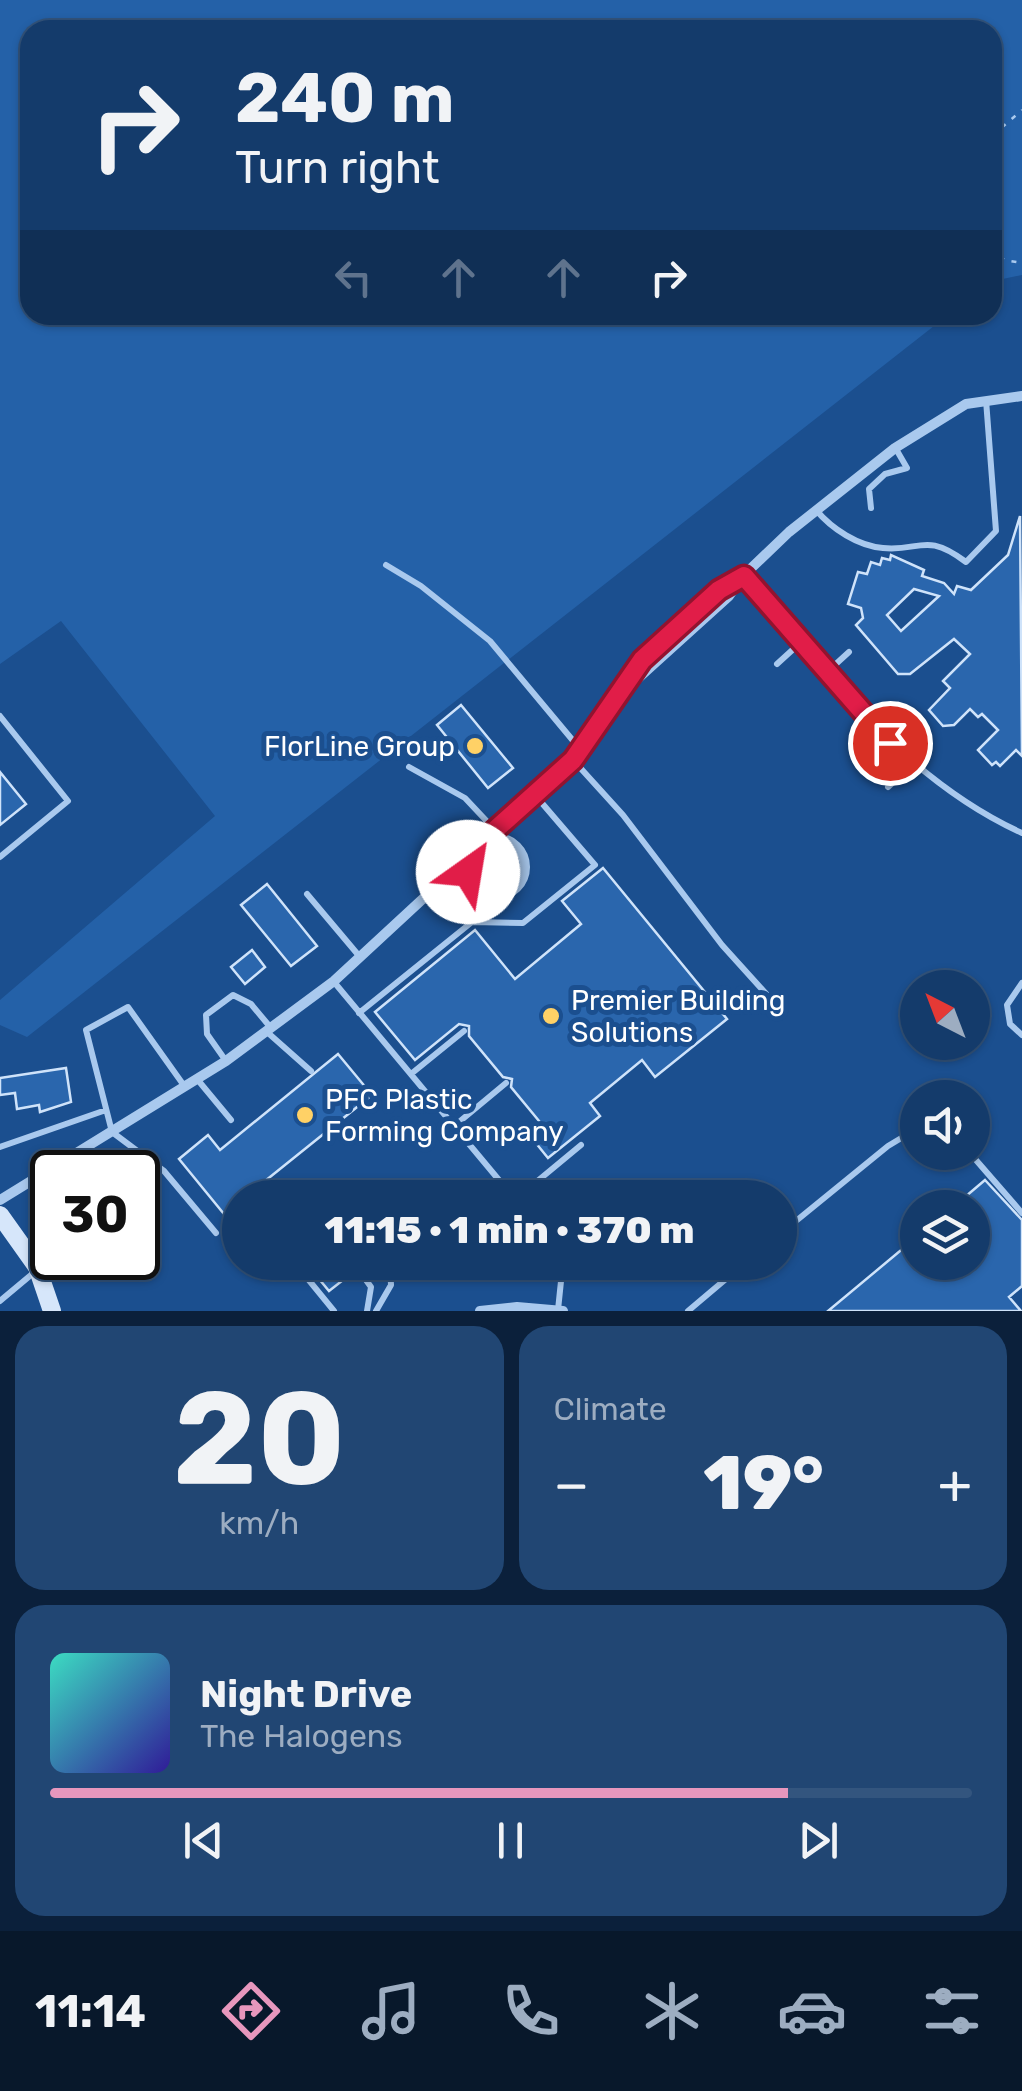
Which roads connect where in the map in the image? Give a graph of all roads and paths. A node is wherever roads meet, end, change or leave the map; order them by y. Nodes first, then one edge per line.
1 (1022, 110) edge
2 (1002, 127) edge
3 (1022, 396) edge
4 (986, 399) junction
5 (896, 448) junction
6 (871, 508) dead end
7 (815, 509) junction
8 (386, 565) dead end
9 (744, 576) junction
10 (800, 643) junction
11 (849, 652) dead end
12 (778, 664) dead end
13 (826, 673) junction
14 (898, 705) dead end
15 (0, 716) edge
16 (875, 726) junction
17 (852, 747) dead end
18 (580, 749) junction
19 (573, 760) junction
20 (913, 764) junction
21 (409, 766) dead end
22 (888, 787) dead end
23 (535, 795) junction
24 (495, 830) junction
25 (1022, 833) edge
26 (476, 847) junction
27 (0, 858) edge
28 (306, 894) dead end
29 (361, 958) junction
30 (334, 981) junction
31 (1022, 982) edge
32 (778, 1008) dead end
33 (359, 1012) junction
34 (269, 1030) junction
35 (464, 1032) dead end
36 (1022, 1035) edge
37 (226, 1061) junction
38 (311, 1071) dead end
39 (410, 1075) junction
40 (197, 1079) junction
41 (506, 1084) dead end
42 (185, 1087) junction
43 (106, 1110) junction
44 (231, 1120) dead end
45 (453, 1127) junction
46 (112, 1132) junction
47 (900, 1139) edge
48 (581, 1144) dead end
49 (0, 1147) edge
50 (985, 1170) edge
51 (500, 1180) edge
52 (538, 1180) edge
53 (0, 1200) edge
54 (1022, 1213) edge
55 (0, 1215) edge
56 (797, 1220) edge
57 (216, 1233) dead end
58 (30, 1258) edge
59 (30, 1277) edge
60 (41, 1280) edge
61 (309, 1280) edge
62 (366, 1280) edge
63 (392, 1280) edge
64 (564, 1280) edge
65 (725, 1280) edge
66 (0, 1302) edge
67 (561, 1310) edge
68 (52, 1311) edge
69 (334, 1311) edge
70 (367, 1311) edge
71 (376, 1311) edge
72 (480, 1311) edge
73 (688, 1311) edge

1 - 2 path
3 - 4 street
4 - 5 street
4 - 7 lane
5 - 6 lane
5 - 7 street
7 - 9 street
8 - 18 lane
9 - 10 lane
9 - 18 street
10 - 12 lane
10 - 13 lane
11 - 13 lane
13 - 16 lane
14 - 16 lane
15 - 27 lane
16 - 17 lane
16 - 20 lane
18 - 19 street
19 - 23 street
19 - 32 lane
20 - 22 lane
20 - 25 lane
21 - 24 lane
23 - 24 street
23 - 33 lane
24 - 26 street
26 - 26 street
26 - 29 street
28 - 29 lane
29 - 30 street
30 - 33 lane
30 - 34 street
31 - 36 lane
33 - 39 lane
34 - 37 street
34 - 37 lane
34 - 38 lane
35 - 39 lane
37 - 40 street
39 - 45 lane
40 - 42 street
40 - 44 lane
41 - 45 lane
42 - 43 lane
42 - 46 street
43 - 46 lane
43 - 49 lane
45 - 51 lane
46 - 53 street
46 - 57 lane
47 - 56 lane
48 - 52 lane
50 - 54 lane
55 - 58 main road
59 - 66 lane
60 - 68 main road
61 - 69 lane
62 - 70 lane
63 - 71 lane
64 - 67 lane
65 - 73 lane
67 - 72 street

